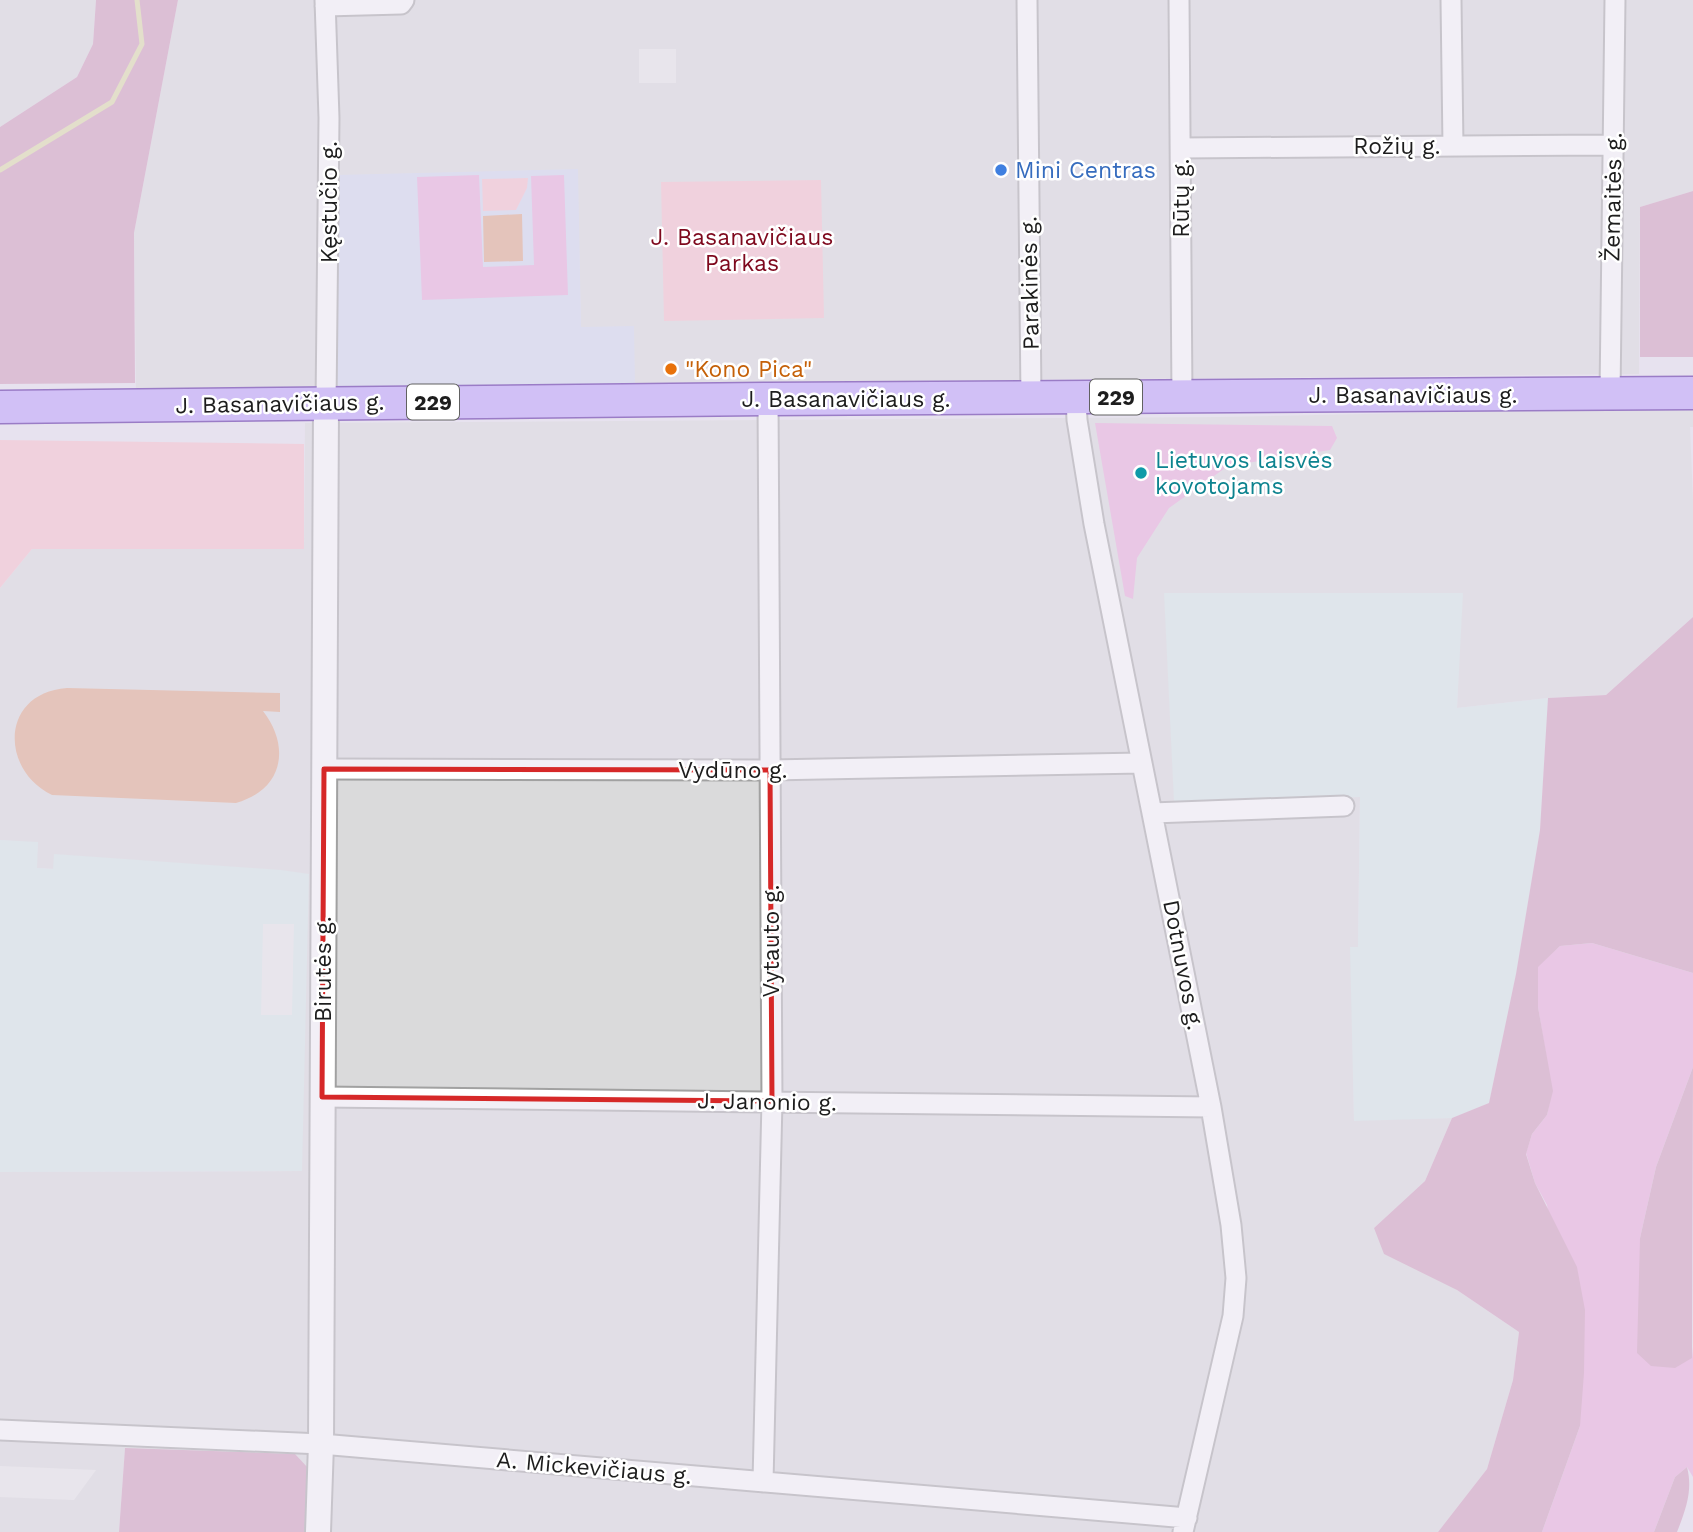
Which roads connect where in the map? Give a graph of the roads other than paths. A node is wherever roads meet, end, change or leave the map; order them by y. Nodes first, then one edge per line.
1 (404, 0) edge
2 (1027, 0) edge
3 (1179, 0) edge
4 (1451, 0) edge
5 (1615, 0) edge
6 (325, 3) edge
7 (1614, 145) junction
8 (1453, 146) junction
9 (1181, 148) junction
10 (1693, 393) edge
11 (1610, 394) junction
12 (1182, 397) junction
13 (1031, 398) junction
14 (1076, 398) junction
15 (768, 399) junction
16 (326, 405) junction
17 (0, 407) edge
18 (1142, 763) junction
19 (324, 769) junction
20 (770, 770) junction
21 (1344, 806) dead end
22 (1152, 813) junction
23 (322, 1097) junction
24 (772, 1101) junction
25 (1211, 1107) junction
26 (0, 1430) edge
27 (321, 1444) junction
28 (763, 1482) junction
29 (1185, 1525) edge
30 (318, 1532) edge

1 - 6 street
2 - 13 street, Parakinės g.
3 - 9 street, Rūtų g.
4 - 8 street
5 - 7 street, Žemaitės g.
6 - 16 street, Kęstučio g.
7 - 8 street, Rožių g.
7 - 11 street, Žemaitės g.
8 - 9 street, Rožių g.
9 - 12 street, Rūtų g.
10 - 11 main road, J. Basanavičiaus g. / 229
11 - 12 main road, J. Basanavičiaus g. / 229
12 - 14 main road, J. Basanavičiaus g. / 229
13 - 14 main road, J. Basanavičiaus g. / 229
13 - 15 main road, J. Basanavičiaus g. / 229
14 - 18 street, Dotnuvos g.
15 - 16 main road, J. Basanavičiaus g. / 229
15 - 20 street, Vytauto g.
16 - 17 main road, J. Basanavičiaus g. / 229
16 - 19 street, Birutės g.
18 - 20 street, Vydūno g.
18 - 22 street, Dotnuvos g.
19 - 20 street, Vydūno g.
19 - 23 street, Birutės g.
20 - 24 street, Vytauto g.
21 - 22 street
22 - 25 street, Dotnuvos g.
23 - 24 street, J. Janonio g.
23 - 27 street, Birutės g.
24 - 25 street, J. Janonio g.
24 - 28 street, Vytauto g.
25 - 29 street, Dotnuvos g.
26 - 27 street, A. Mickevičiaus g.
27 - 28 street, A. Mickevičiaus g.
27 - 30 street, Birutės g.
28 - 29 street, A. Mickevičiaus g.

